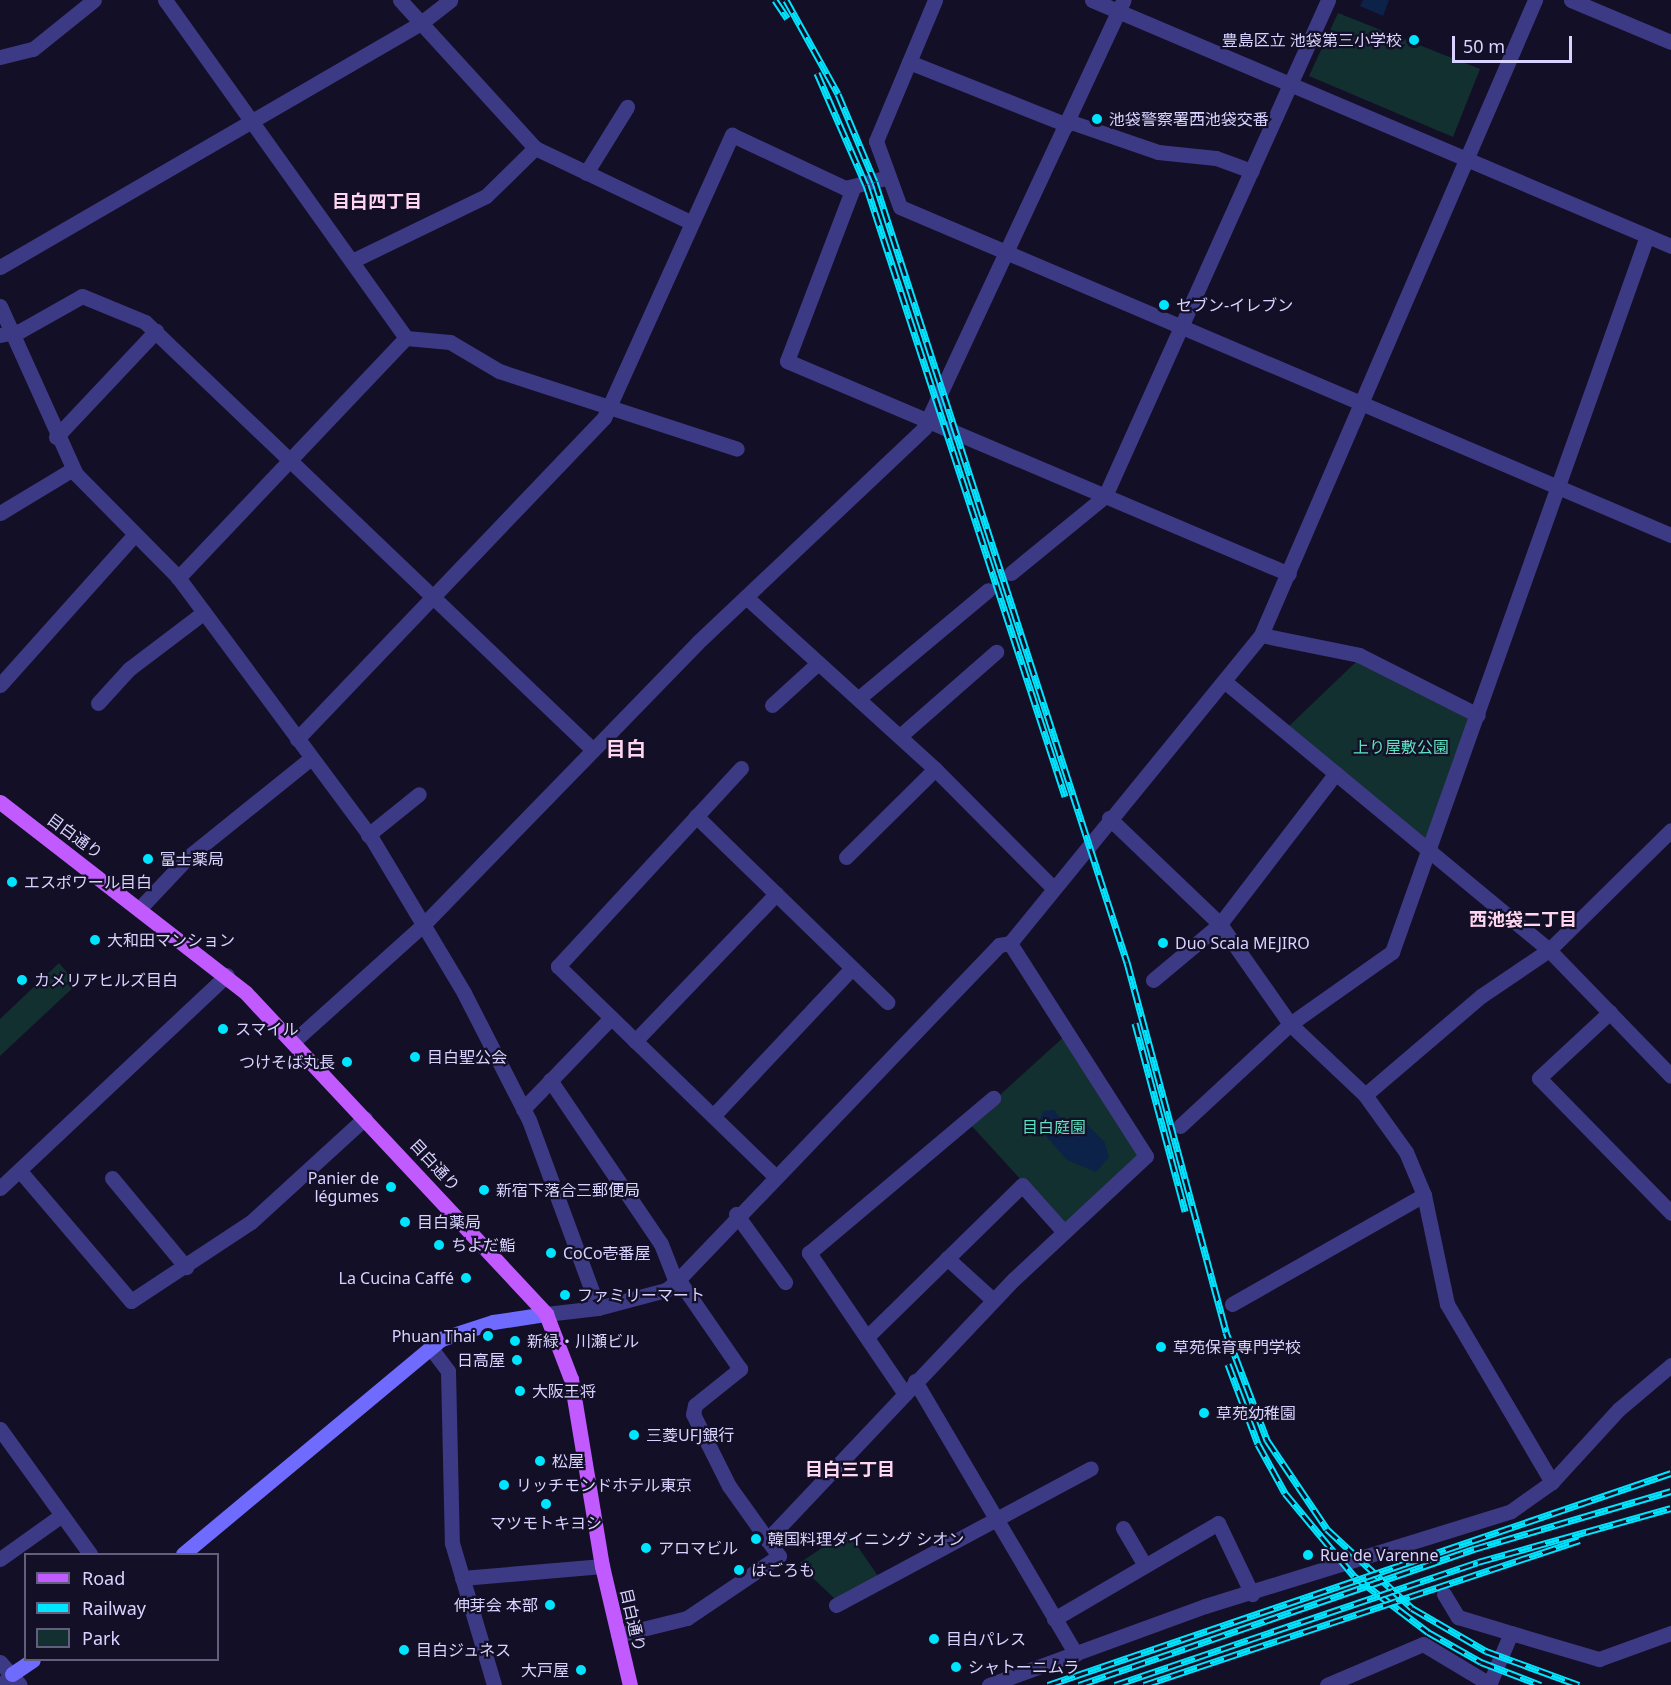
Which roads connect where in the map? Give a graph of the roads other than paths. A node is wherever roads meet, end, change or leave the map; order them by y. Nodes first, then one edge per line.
1 (94, 0) edge
2 (165, 0) edge
3 (400, 0) edge
4 (450, 0) edge
5 (935, 0) edge
6 (1092, 0) edge
7 (1328, 0) edge
8 (1535, 0) edge
9 (1571, 0) edge
10 (1122, 6) edge
11 (421, 23) junction
12 (1671, 42) edge
13 (0, 57) edge
14 (909, 62) junction
15 (1290, 83) junction
16 (627, 107) dead end
17 (252, 122) junction
18 (1068, 123) junction
19 (535, 148) junction
20 (1467, 159) junction
21 (1252, 171) junction
22 (586, 173) junction
23 (889, 177) junction
24 (853, 188) junction
25 (690, 222) junction
26 (1647, 236) junction
27 (1671, 246) edge
28 (1008, 254) junction
29 (352, 261) junction
30 (0, 267) edge
31 (0, 306) edge
32 (1181, 328) junction
33 (156, 331) junction
34 (5, 334) edge
35 (406, 338) junction
36 (1362, 404) junction
37 (610, 409) junction
38 (929, 423) junction
39 (56, 437) junction
40 (737, 449) dead end
41 (291, 461) junction
42 (73, 469) junction
43 (1560, 488) junction
44 (1105, 496) junction
45 (0, 513) edge
46 (134, 535) junction
47 (1671, 535) edge
48 (1011, 573) dead end
49 (1289, 574) junction
50 (178, 578) junction
51 (988, 590) dead end
52 (432, 596) junction
53 (746, 597) junction
54 (204, 612) junction
55 (1261, 635) junction
56 (996, 652) dead end
57 (818, 663) junction
58 (1224, 681) junction
59 (0, 685) edge
60 (859, 698) junction
61 (98, 703) dead end
62 (772, 705) dead end
63 (1478, 715) junction
64 (900, 736) junction
65 (297, 739) junction
66 (592, 749) junction
67 (311, 758) junction
68 (741, 768) dead end
69 (935, 768) junction
70 (1336, 773) junction
71 (419, 794) dead end
72 (0, 802) edge
73 (696, 816) junction
74 (1109, 818) junction
75 (1671, 830) edge
76 (368, 835) junction
77 (1431, 852) junction
78 (846, 857) dead end
79 (1052, 886) junction
80 (776, 894) junction
81 (140, 908) junction
82 (1220, 924) junction
83 (423, 925) junction
84 (1010, 943) junction
85 (1549, 950) junction
86 (852, 968) junction
87 (227, 975) junction
88 (1153, 980) dead end
89 (887, 1002) dead end
90 (1610, 1012) junction
91 (611, 1017) junction
92 (1290, 1024) junction
93 (294, 1041) junction
94 (635, 1041) junction
95 (1671, 1076) edge
96 (550, 1080) junction
97 (1365, 1095) junction
98 (993, 1098) dead end
99 (524, 1109) junction
100 (713, 1116) junction
101 (366, 1118) junction
102 (1180, 1126) dead end
103 (20, 1171) junction
104 (774, 1175) junction
105 (112, 1178) dead end
106 (0, 1188) edge
107 (1424, 1195) junction
108 (1671, 1213) edge
109 (736, 1214) junction
110 (1064, 1232) junction
111 (947, 1258) junction
112 (186, 1266) junction
113 (677, 1281) junction
114 (785, 1282) dead end
115 (993, 1300) junction
116 (1232, 1304) dead end
117 (598, 1308) junction
118 (546, 1314) junction
119 (867, 1337) junction
120 (430, 1347) junction
121 (1671, 1365) edge
122 (915, 1381) junction
123 (904, 1394) junction
124 (0, 1429) edge
125 (1091, 1468) dead end
126 (1552, 1482) junction
127 (62, 1515) junction
128 (999, 1522) junction
129 (1123, 1528) dead end
130 (767, 1540) junction
131 (89, 1553) edge
132 (184, 1553) edge
133 (0, 1559) edge
134 (1144, 1564) junction
135 (602, 1566) junction
136 (462, 1578) junction
137 (1252, 1594) junction
138 (1444, 1594) dead end
139 (836, 1605) dead end
140 (1054, 1619) junction
141 (1511, 1633) junction
142 (1671, 1633) edge
143 (618, 1635) junction
144 (1076, 1654) junction
145 (31, 1661) edge
146 (0, 1662) edge
147 (11, 1681) edge
148 (1489, 1684) edge
149 (494, 1685) edge
150 (630, 1685) edge
151 (989, 1685) edge
152 (1327, 1685) edge

1 - 13 street
2 - 17 street
3 - 11 street
4 - 11 street
5 - 14 street
6 - 10 street
7 - 15 street
8 - 20 street
9 - 12 street
10 - 15 street
10 - 18 street
11 - 17 street
11 - 19 street
14 - 18 street
14 - 23 street
15 - 20 street
15 - 21 street
16 - 22 street
17 - 29 street
17 - 30 street
18 - 21 street
18 - 28 street
19 - 22 street
19 - 29 street
20 - 26 street
20 - 36 street
21 - 32 street
22 - 25 street
23 - 24 street
23 - 28 street
24 - 25 street
24 - 38 street
25 - 37 street
26 - 27 street
26 - 43 street
28 - 32 street
28 - 38 street
29 - 35 street
31 - 34 street
32 - 36 street
32 - 44 street
33 - 34 street
33 - 39 street
33 - 41 street
34 - 39 street
35 - 37 street
35 - 41 street
36 - 43 street
36 - 49 street
37 - 40 street
37 - 52 street
38 - 44 street
38 - 53 street
39 - 42 street
41 - 50 street
41 - 52 street
42 - 45 street
42 - 46 street
43 - 47 street
43 - 63 street
44 - 48 street
44 - 49 street
46 - 50 street
46 - 59 street
49 - 55 street
50 - 54 street
51 - 60 street
52 - 65 street
52 - 66 street
53 - 57 street
53 - 66 street
54 - 61 street
54 - 65 street
55 - 58 street
55 - 63 street
56 - 64 street
57 - 60 street
57 - 62 street
58 - 70 street
58 - 74 street
60 - 64 street
63 - 77 street
64 - 69 street
65 - 67 street
66 - 83 street
67 - 76 street
67 - 81 street
68 - 73 street
69 - 78 street
69 - 79 street
70 - 77 street
70 - 82 street
71 - 76 street
72 - 81 main road, 目白通り
73 - 80 street
73 - 91 street
74 - 79 street
74 - 82 street
75 - 85 street
76 - 83 street
77 - 85 street
77 - 92 street
79 - 84 street
80 - 86 street
80 - 94 street
81 - 87 main road, 目白通り
82 - 88 street
82 - 92 street
83 - 93 street
83 - 99 street
84 - 104 street
84 - 110 street
85 - 90 street
85 - 97 street
86 - 89 street
86 - 100 street
87 - 93 main road, 目白通り
87 - 103 street
90 - 95 street
90 - 108 street
91 - 94 street
91 - 96 street
92 - 97 street
92 - 102 street
93 - 101 main road, 目白通り
94 - 100 street
96 - 99 street
96 - 113 street
97 - 107 street
98 - 119 street
99 - 117 street
100 - 104 street
101 - 112 street
101 - 118 main road, 目白通り
103 - 106 street
103 - 112 street
104 - 109 street
105 - 112 street
107 - 116 street
107 - 126 street
109 - 113 street
109 - 114 street
110 - 111 street
110 - 115 street
111 - 115 street
111 - 119 street
113 - 117 street
113 - 130 street
115 - 122 street
117 - 118 street
118 - 120 street
118 - 135 main road, 目白通り
119 - 123 street
120 - 132 street
120 - 136 street
121 - 126 street
122 - 123 street
122 - 128 street
123 - 130 street
124 - 127 street
125 - 128 street
126 - 137 street
127 - 131 street
127 - 133 street
128 - 139 street
128 - 140 street
129 - 134 street
130 - 143 street
134 - 137 street
134 - 140 street
135 - 136 street
135 - 143 main road, 目白通り
136 - 149 street
137 - 144 street
138 - 141 street
140 - 144 street
141 - 142 street
141 - 148 street
143 - 150 main road, 目白通り
144 - 151 street
145 - 147 street
146 - 147 street
148 - 152 street

